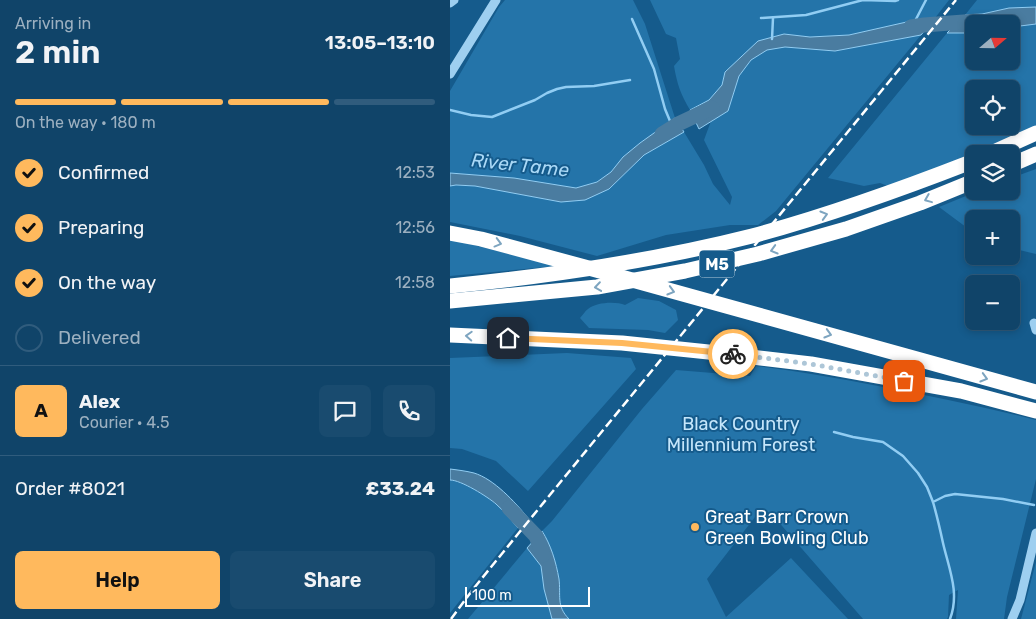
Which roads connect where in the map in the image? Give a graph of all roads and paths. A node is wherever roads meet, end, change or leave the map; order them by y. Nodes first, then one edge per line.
1 (454, 0) edge
2 (496, 0) edge
3 (450, 3) edge
4 (450, 74) edge
5 (1036, 133) edge
6 (1009, 145) edge
7 (1036, 154) edge
8 (1020, 161) edge
9 (965, 164) edge
10 (965, 185) edge
11 (450, 233) edge
12 (450, 286) edge
13 (450, 302) edge
14 (450, 335) edge
15 (1036, 392) edge
16 (1036, 411) edge
17 (1036, 533) edge
18 (1012, 619) edge

1 - 3 street
2 - 4 street
5 - 6 highway
7 - 8 highway
12 -> 9 highway, M5, bridge
10 -> 13 highway, M5, bridge
11 -> 15 highway, M5, bridge
16 -> 14 highway, bridge
17 - 18 street

